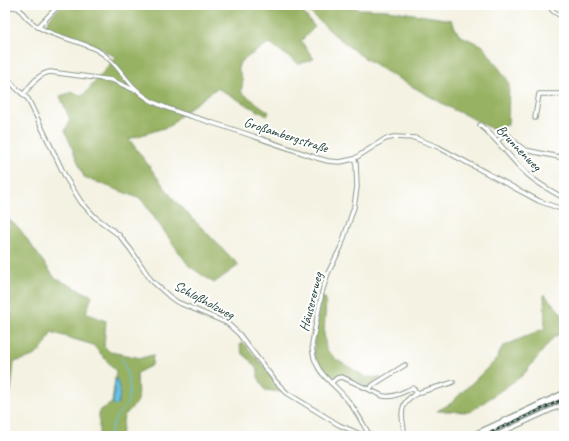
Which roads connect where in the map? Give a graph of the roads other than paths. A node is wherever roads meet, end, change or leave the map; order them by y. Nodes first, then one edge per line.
1 (59, 5) edge
2 (548, 5) edge
3 (5, 6) edge
4 (18, 7) edge
5 (564, 18) edge
6 (38, 27) junction
7 (5, 75) edge
8 (138, 92) junction
9 (24, 94) junction
10 (564, 94) edge
11 (536, 118) dead end
12 (480, 125) dead end
13 (497, 142) junction
14 (564, 158) edge
15 (354, 159) junction
16 (564, 198) edge
17 (564, 210) edge
18 (405, 365) dead end
19 (453, 382) dead end
20 (331, 383) junction
21 (369, 390) junction
22 (416, 392) junction
23 (564, 394) edge
24 (564, 404) edge
25 (365, 436) edge
26 (370, 436) edge
27 (404, 436) edge
28 (473, 436) edge
29 (494, 436) edge

1 - 6 street
2 - 5 street
3 - 4 street
4 - 6 street, Großambergstraße
6 - 8 street, Großambergstraße
7 - 9 street, Schloßholzweg
8 - 9 street
8 - 15 street, Großambergstraße
9 - 25 street, Schloßholzweg
10 - 11 street
12 - 13 street, Brunnenweg
13 - 14 street
13 - 16 street, Brunnenweg
15 - 17 street, Großambergstraße
15 - 20 street, Häusererweg
18 - 21 street
19 - 22 street
20 - 21 street
20 - 26 street, Häusererweg
21 - 22 street
22 - 27 street
23 - 28 main road
24 - 29 street

